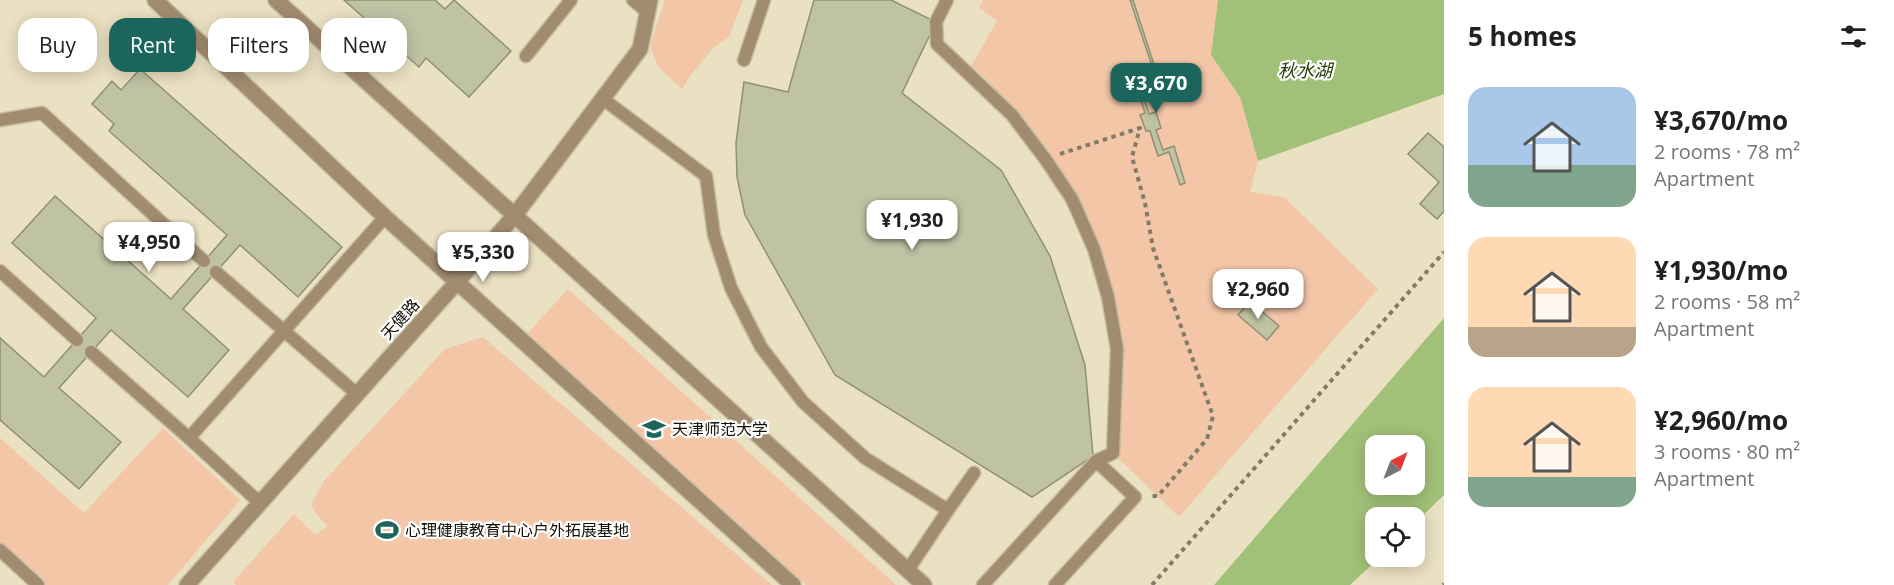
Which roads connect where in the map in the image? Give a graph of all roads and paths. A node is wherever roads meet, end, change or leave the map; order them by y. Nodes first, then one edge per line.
1 (155, 0) edge
2 (276, 0) edge
3 (571, 0) edge
4 (633, 0) edge
5 (764, 0) edge
6 (947, 0) edge
7 (648, 6) edge
8 (526, 56) dead end
9 (744, 60) dead end
10 (603, 99) junction
11 (0, 120) edge
12 (1046, 160) junction
13 (515, 215) junction
14 (385, 217) junction
15 (1444, 252) edge
16 (204, 261) dead end
17 (0, 271) edge
18 (216, 272) dead end
19 (457, 282) junction
20 (284, 331) junction
21 (77, 340) dead end
22 (91, 352) dead end
23 (357, 394) junction
24 (189, 438) junction
25 (1096, 461) junction
26 (974, 473) dead end
27 (1135, 497) junction
28 (260, 503) junction
29 (948, 510) junction
30 (0, 550) edge
31 (908, 570) junction
32 (38, 585) edge
33 (187, 585) edge
34 (793, 585) edge
35 (924, 585) edge
36 (983, 585) edge
37 (1055, 585) edge
38 (1152, 585) edge

1 - 14 street
2 - 13 street
3 - 8 lane
4 - 7 lane
5 - 9 lane
6 - 12 lane
7 - 10 street, 天健路
10 - 13 street, 天健路
10 - 29 lane
11 - 16 lane
12 - 25 lane
12 - 27 path
13 - 19 street, 天健路
13 - 31 street
14 - 19 street
14 - 20 lane
15 - 38 path
17 - 21 lane
18 - 20 lane
19 - 23 street, 天健路
19 - 34 street
20 - 23 lane
20 - 24 lane
22 - 24 lane
23 - 28 street, 天健路
24 - 28 lane
25 - 27 lane
25 - 36 lane
26 - 29 lane
27 - 37 lane
28 - 33 street, 天健路
29 - 31 lane
30 - 32 lane
31 - 35 street

